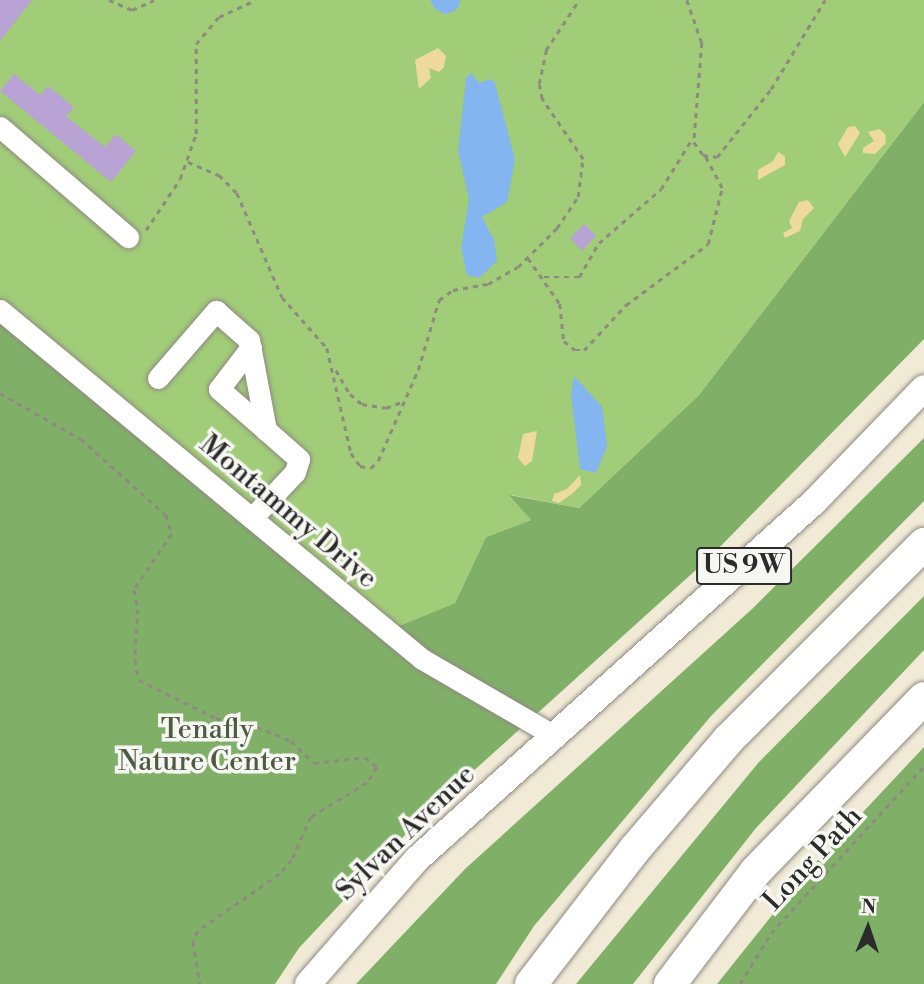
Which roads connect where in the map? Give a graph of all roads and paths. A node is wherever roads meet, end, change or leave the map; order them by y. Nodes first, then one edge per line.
1 (110, 0) edge
2 (154, 0) edge
3 (255, 0) edge
4 (579, 0) edge
5 (687, 0) edge
6 (825, 0) edge
7 (0, 127) edge
8 (694, 133) junction
9 (705, 156) junction
10 (188, 162) junction
11 (128, 237) joint
12 (528, 258) junction
13 (543, 277) junction
14 (0, 310) edge
15 (251, 347) junction
16 (333, 364) junction
17 (158, 379) dead end
18 (924, 388) edge
19 (0, 393) edge
20 (404, 401) junction
21 (266, 430) junction
22 (252, 518) junction
23 (924, 544) edge
24 (924, 698) edge
25 (555, 736) junction
26 (924, 766) edge
27 (200, 984) edge
28 (308, 984) edge
29 (531, 984) edge
30 (670, 984) edge
31 (740, 984) edge

1 - 2 path
3 - 10 path
4 - 12 path
5 - 8 path
6 - 9 path
7 - 11 street
8 - 9 path
8 - 13 path
9 - 13 path
10 - 11 path
10 - 16 path
12 - 13 path
12 - 20 path
14 - 22 street, Montammy Drive
15 - 17 street
15 - 21 street
15 - 21 street
16 - 20 path
16 - 20 path
18 - 25 main road, US 9W
19 - 27 path
21 - 22 street
22 - 25 street, Montammy Drive
23 - 29 highway
24 - 30 highway
25 - 28 main road, Sylvan Avenue / US 9W
26 - 31 path, Long Path

